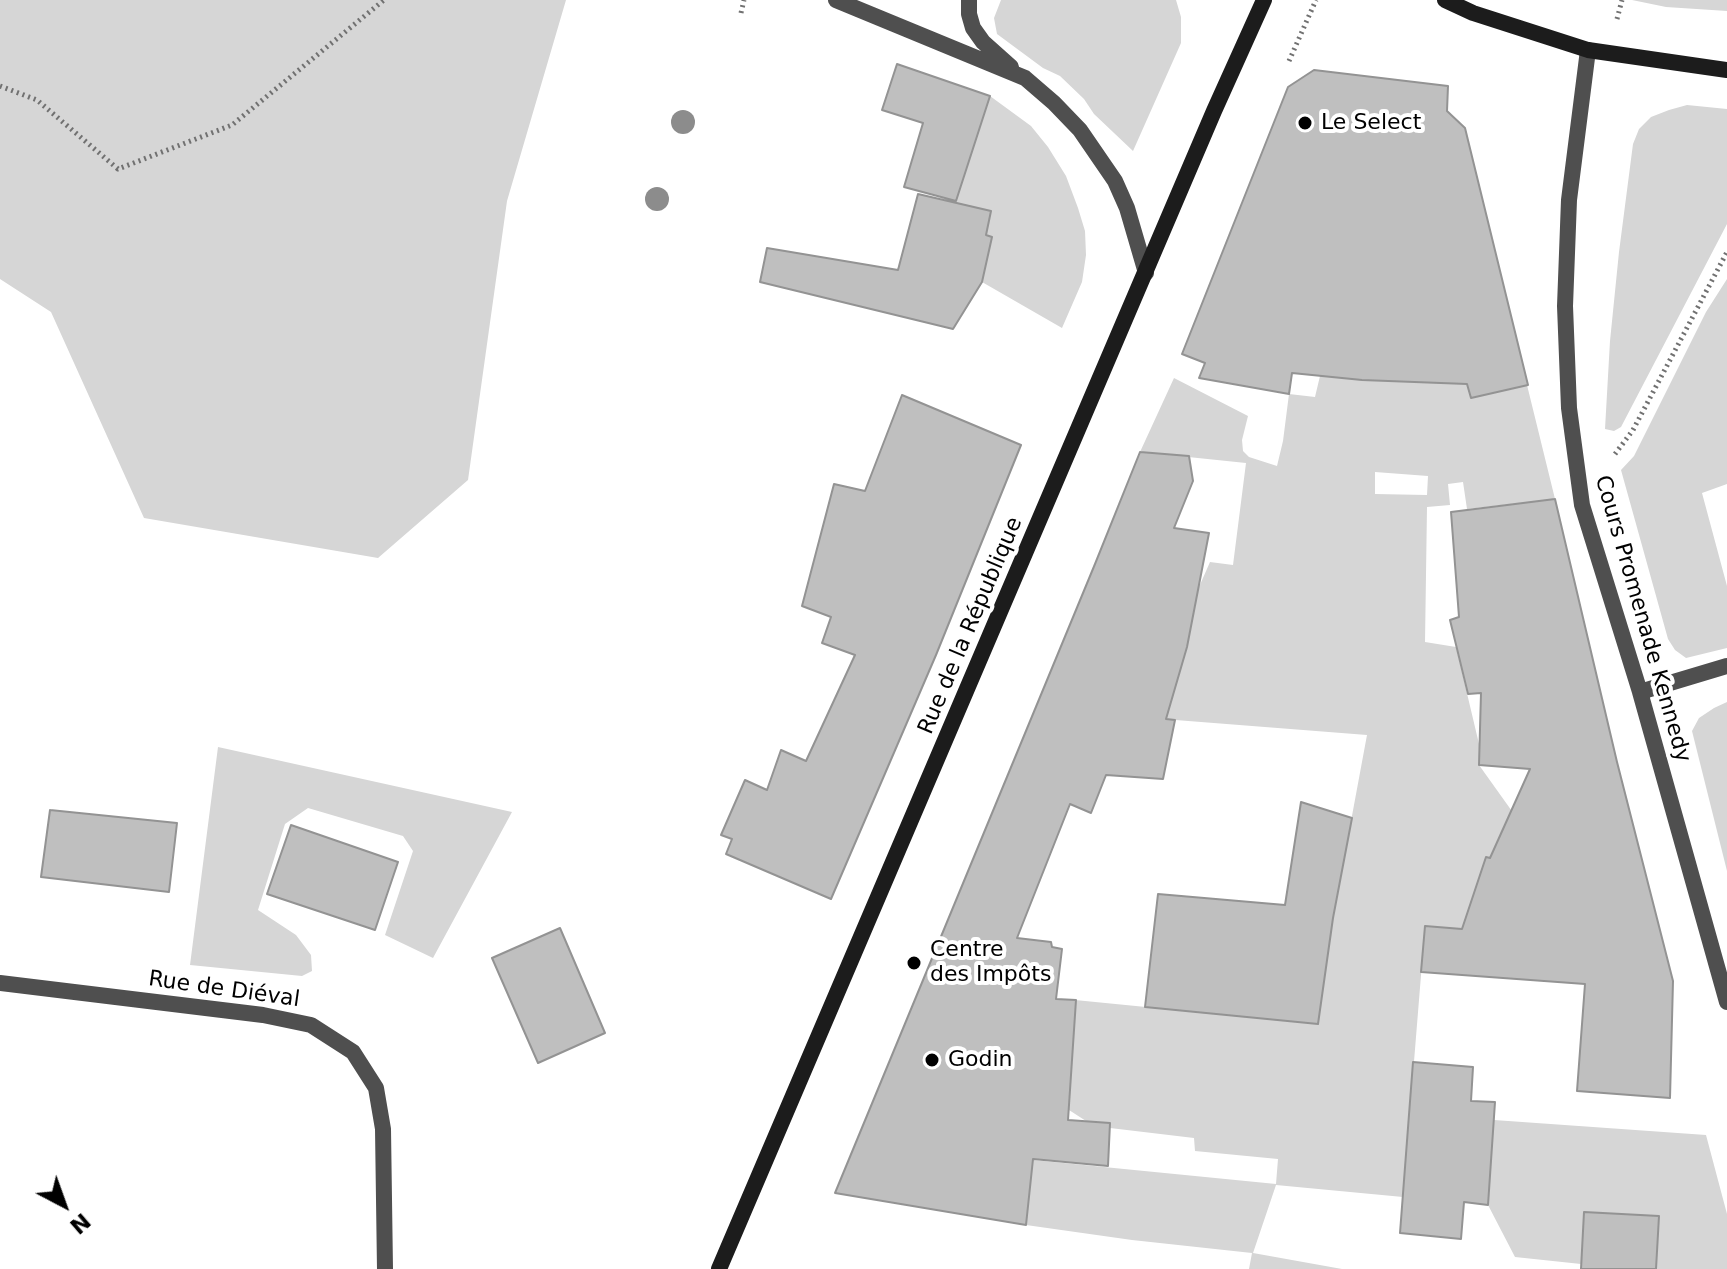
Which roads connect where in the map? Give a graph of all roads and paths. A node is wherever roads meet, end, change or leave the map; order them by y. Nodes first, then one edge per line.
1 (384, 0) edge
2 (744, 0) edge
3 (836, 0) edge
4 (969, 0) edge
5 (1264, 0) edge
6 (1316, 0) edge
7 (1445, 0) edge
8 (1622, 0) edge
9 (741, 13) dead end
10 (1617, 20) dead end
11 (1588, 50) junction
12 (1289, 61) dead end
13 (1727, 70) edge
14 (1025, 78) junction
15 (0, 86) edge
16 (1727, 252) edge
17 (1146, 273) junction
18 (1614, 456) dead end
19 (1727, 666) edge
20 (1640, 692) junction
21 (0, 983) edge
22 (1727, 1002) edge
23 (385, 1269) edge
24 (719, 1269) edge

1 - 15 path
2 - 9 path
3 - 14 street
4 - 14 street
5 - 17 main road, Rue de la République
6 - 12 path
7 - 11 main road
8 - 10 path
11 - 13 main road
11 - 20 street, Cours Promenade Kennedy
14 - 17 street
16 - 18 path
17 - 24 main road, Rue de la République
19 - 20 street
20 - 22 street, Cours Promenade Kennedy
21 - 23 street, Rue de Diéval

